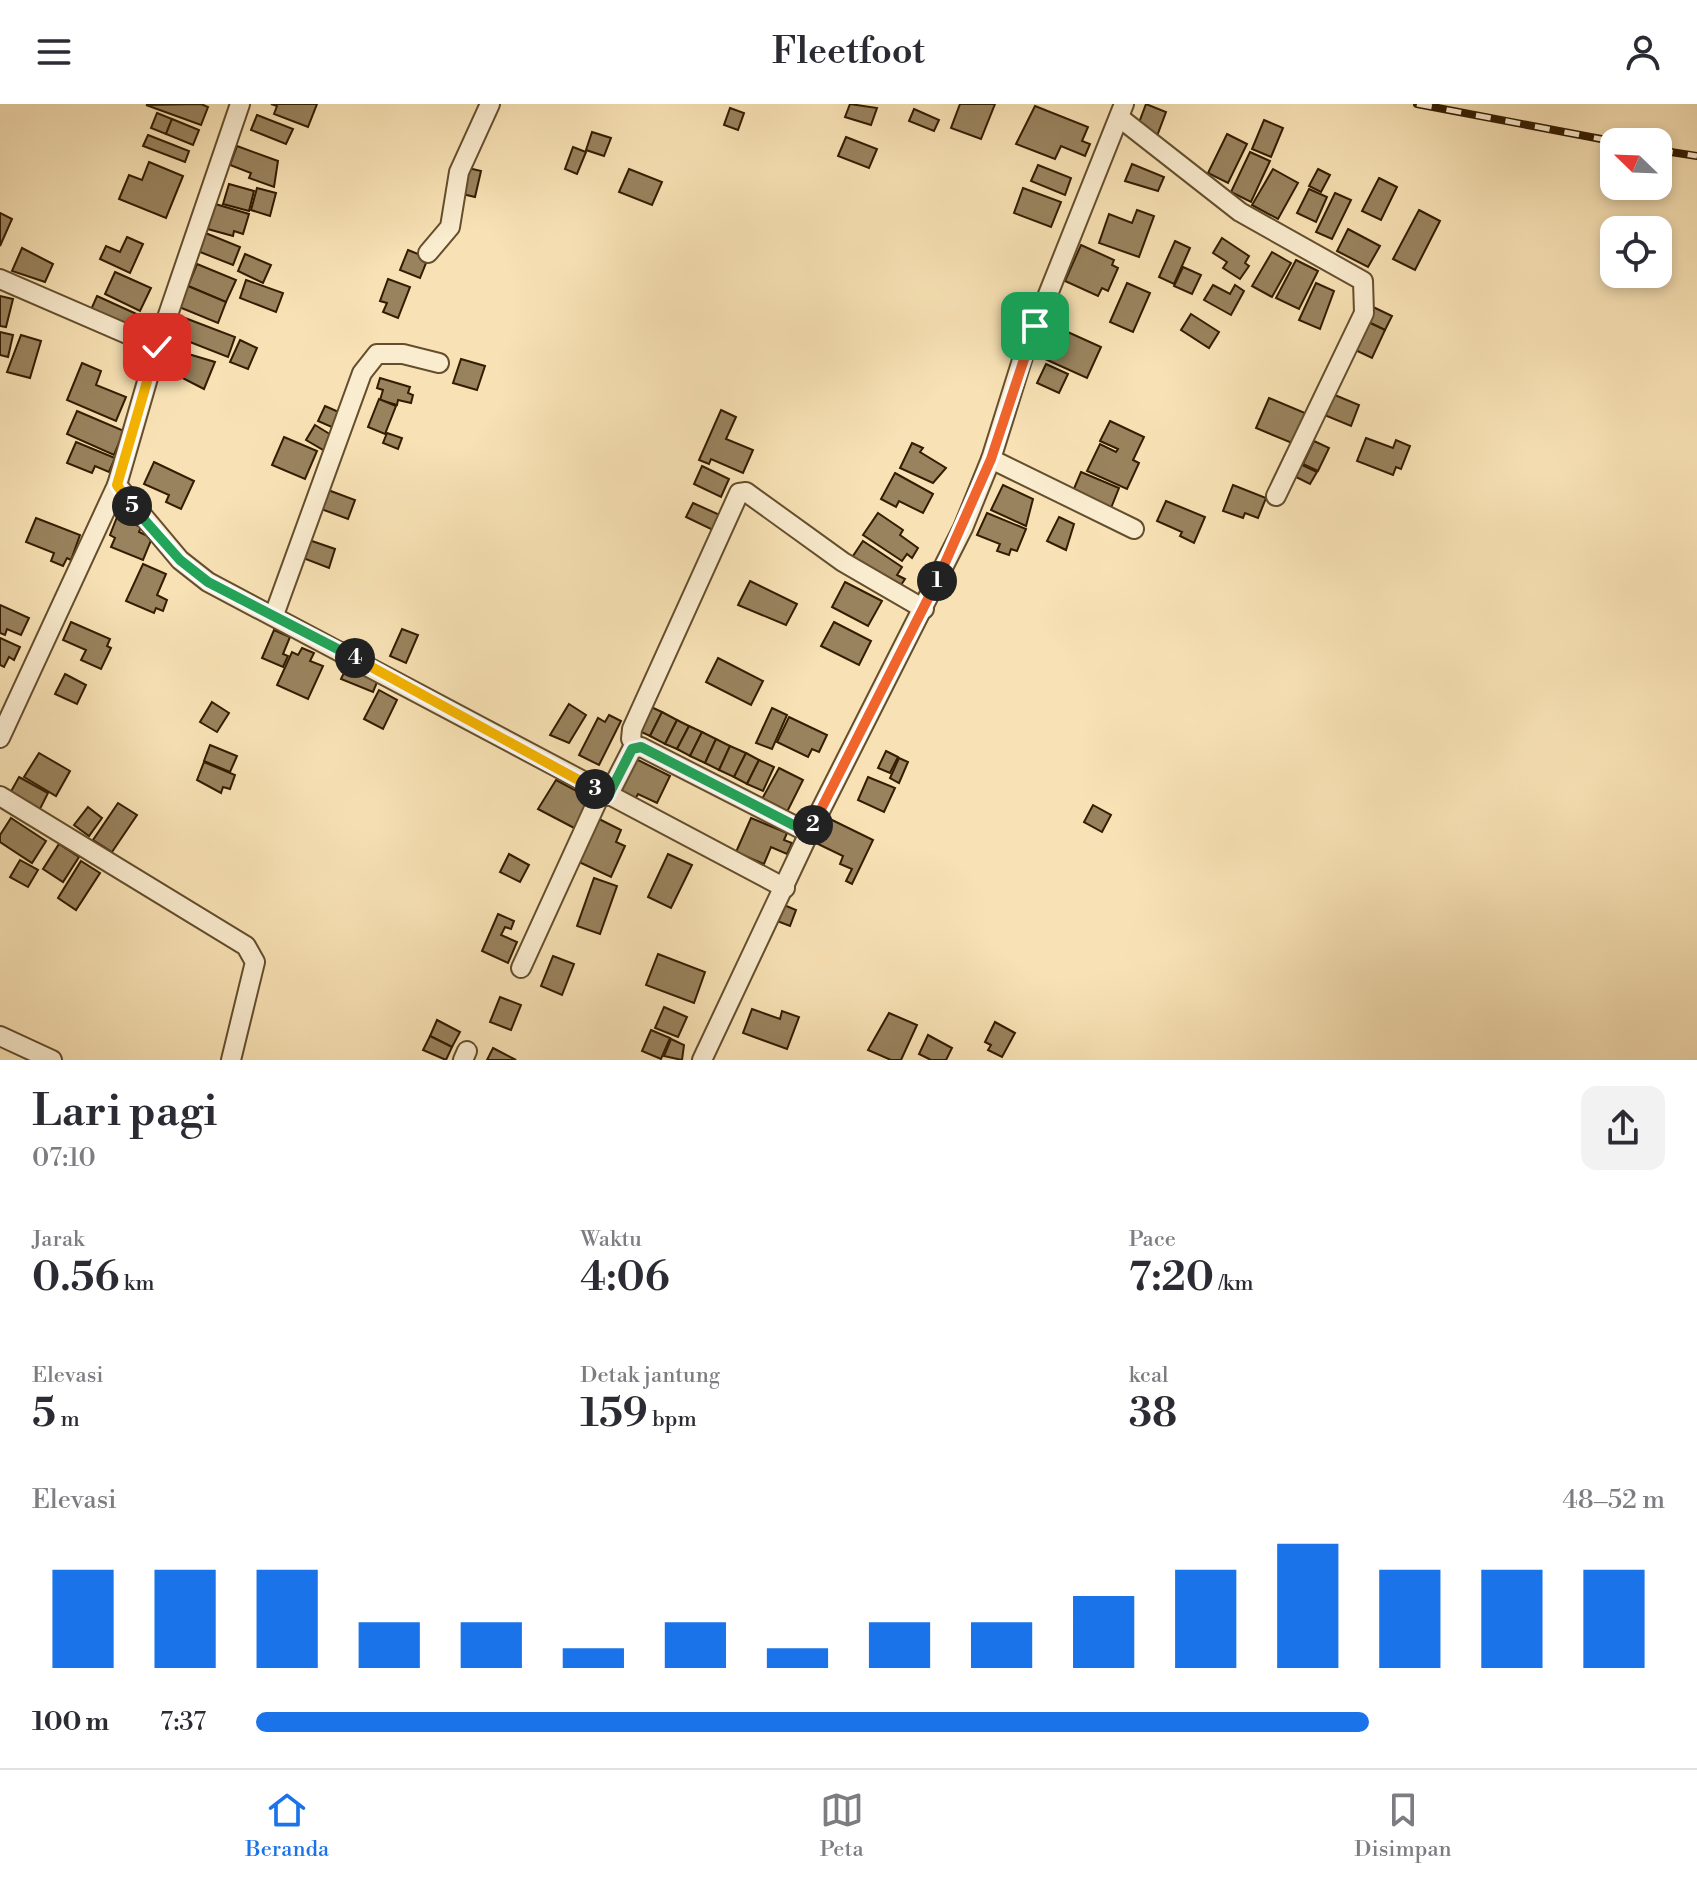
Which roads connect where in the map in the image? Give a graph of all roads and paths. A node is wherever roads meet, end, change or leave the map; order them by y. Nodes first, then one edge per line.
1 (240, 104) edge
2 (490, 104) edge
3 (1122, 111) edge
4 (428, 253) dead end
5 (0, 279) edge
6 (157, 347) junction
7 (439, 363) dead end
8 (991, 459) junction
9 (117, 485) junction
10 (1276, 496) dead end
11 (1134, 529) dead end
12 (924, 609) junction
13 (274, 615) junction
14 (0, 738) edge
15 (636, 747) junction
16 (605, 794) junction
17 (0, 796) edge
18 (809, 833) junction
19 (785, 888) junction
20 (521, 968) dead end
21 (0, 1036) edge
22 (52, 1060) edge
23 (231, 1060) edge
24 (702, 1060) edge

1 - 6 street
2 - 4 street
3 - 8 street
3 - 10 street
5 - 6 street
6 - 9 street
7 - 13 street
8 - 11 street
8 - 12 street
9 - 13 street
9 - 14 street
12 - 15 street
12 - 18 street
13 - 16 street
15 - 16 street
15 - 18 street
16 - 19 street
16 - 20 street
17 - 23 street
18 - 19 street
19 - 24 street
21 - 22 street

